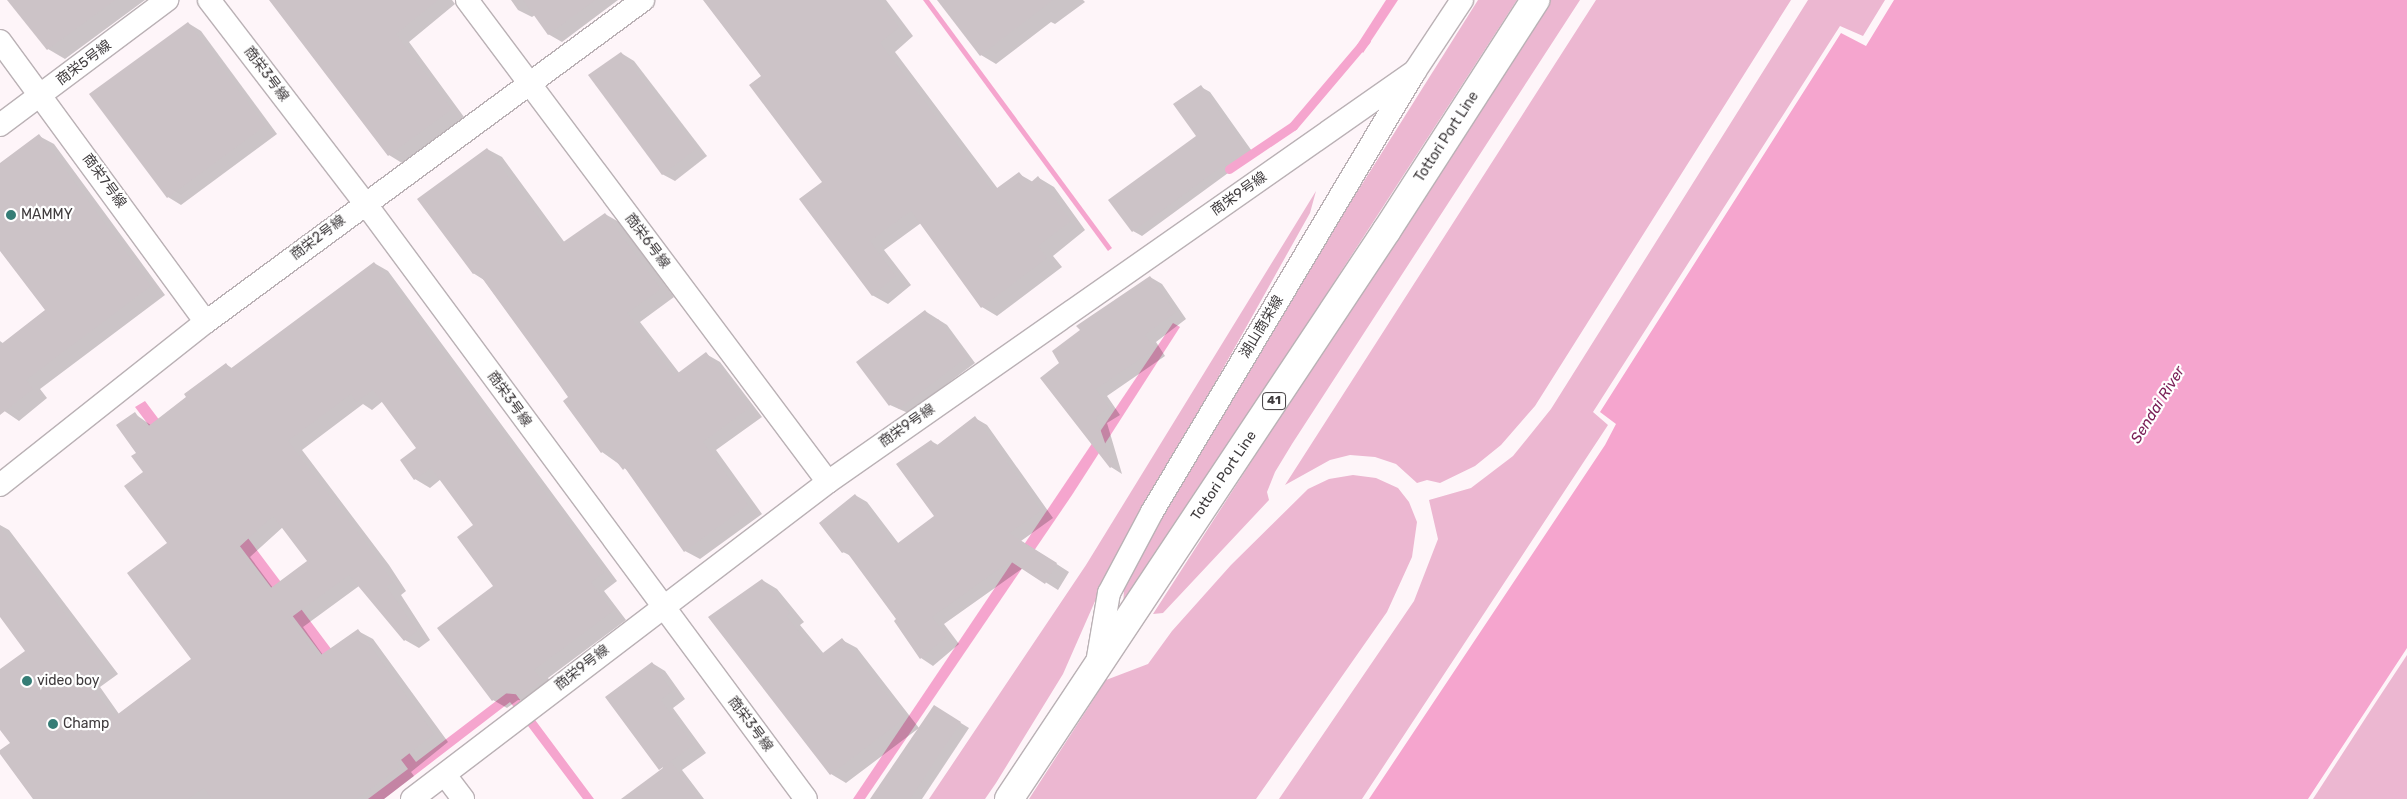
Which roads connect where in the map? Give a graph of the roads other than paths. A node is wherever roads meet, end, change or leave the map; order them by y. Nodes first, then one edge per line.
1 (167, 0) edge
2 (209, 0) edge
3 (467, 0) edge
4 (643, 0) edge
5 (1462, 0) edge
6 (1535, 0) edge
7 (0, 41) edge
8 (1415, 71) junction
9 (531, 85) junction
10 (41, 96) junction
11 (0, 125) edge
12 (365, 203) junction
13 (206, 322) junction
14 (828, 482) junction
15 (0, 485) edge
16 (662, 606) junction
17 (1096, 669) junction
18 (445, 774) junction
19 (412, 799) edge
20 (463, 799) edge
21 (806, 799) edge
22 (1009, 799) edge

1 - 10 street, 商栄5号線
2 - 12 street, 商栄3号線
3 - 9 street, 商栄6号線
4 - 9 street, 商栄2号線
5 - 8 street, 湖山商栄線
6 - 17 main road, Tottori Port Line / 41
7 - 10 street, 商栄7号線
8 - 14 street, 商栄9号線
8 - 17 street, 湖山商栄線
9 - 12 street, 商栄2号線
9 - 14 street, 商栄6号線
10 - 11 street, 商栄5号線
10 - 13 street, 商栄7号線
12 - 13 street, 商栄2号線
12 - 16 street, 商栄3号線
13 - 15 street, 商栄2号線
14 - 16 street, 商栄9号線
16 - 18 street, 商栄9号線
16 - 21 street, 商栄3号線
17 - 22 main road, Tottori Port Line / 41
18 - 19 street, 商栄9号線
18 - 20 street

